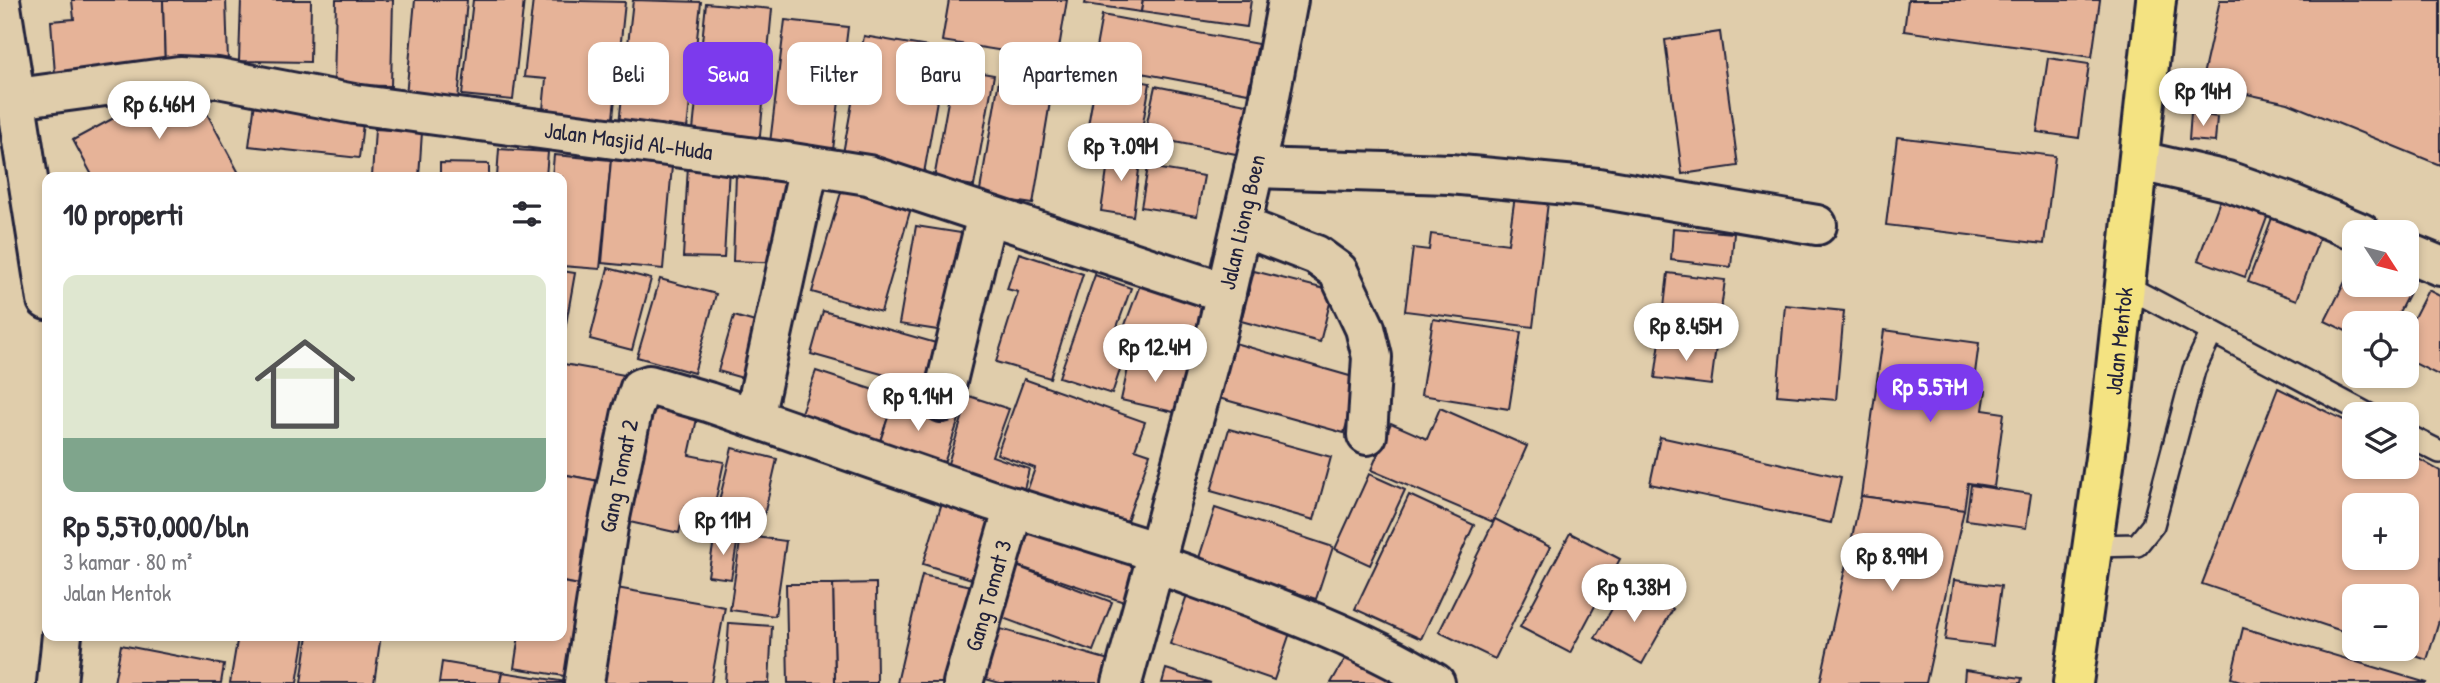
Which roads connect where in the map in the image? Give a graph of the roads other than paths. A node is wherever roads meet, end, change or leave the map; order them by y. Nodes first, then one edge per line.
1 (0, 0) edge
2 (1288, 0) edge
3 (2156, 0) edge
4 (17, 98) junction
5 (2140, 161) junction
6 (809, 166) junction
7 (1254, 168) junction
8 (987, 215) junction
9 (1817, 225) dead end
10 (2342, 225) edge
11 (1241, 226) junction
12 (2419, 257) edge
13 (42, 266) edge
14 (2440, 266) edge
15 (2126, 286) junction
16 (1226, 293) junction
17 (2212, 332) junction
18 (942, 402) dead end
19 (2344, 402) edge
20 (754, 418) junction
21 (1367, 435) dead end
22 (2419, 442) edge
23 (2440, 452) edge
24 (1014, 508) junction
25 (2092, 546) junction
26 (1156, 557) junction
27 (61, 641) edge
28 (57, 683) edge
29 (584, 683) edge
30 (964, 683) edge
31 (1122, 683) edge
32 (1435, 683) edge
33 (2073, 683) edge

1 - 4 street
2 - 7 street, Jalan Liong Boen
3 - 5 highway, Jalan Mentok
4 - 6 street, Jalan Masjid Al-Huda
4 - 13 street
5 - 10 street
5 - 15 highway, Jalan Mentok
6 - 8 street, Jalan Masjid Al-Huda
6 - 20 street
7 - 9 street
7 - 11 street, Jalan Liong Boen
8 - 16 street, Jalan Masjid Al-Huda
8 - 18 street
11 - 16 street, Jalan Liong Boen
11 - 21 street
12 - 14 street
15 - 17 lane
15 - 25 highway, Jalan Mentok
16 - 26 street, Jalan Liong Boen
17 - 19 lane
17 - 25 lane
20 - 24 street
20 - 29 street, Gang Tomat 2
22 - 23 lane
24 - 26 street
24 - 30 street, Gang Tomat 3
25 - 33 highway, Jalan Mentok
26 - 31 street, Jalan Liong Boen
26 - 32 street
27 - 28 street

